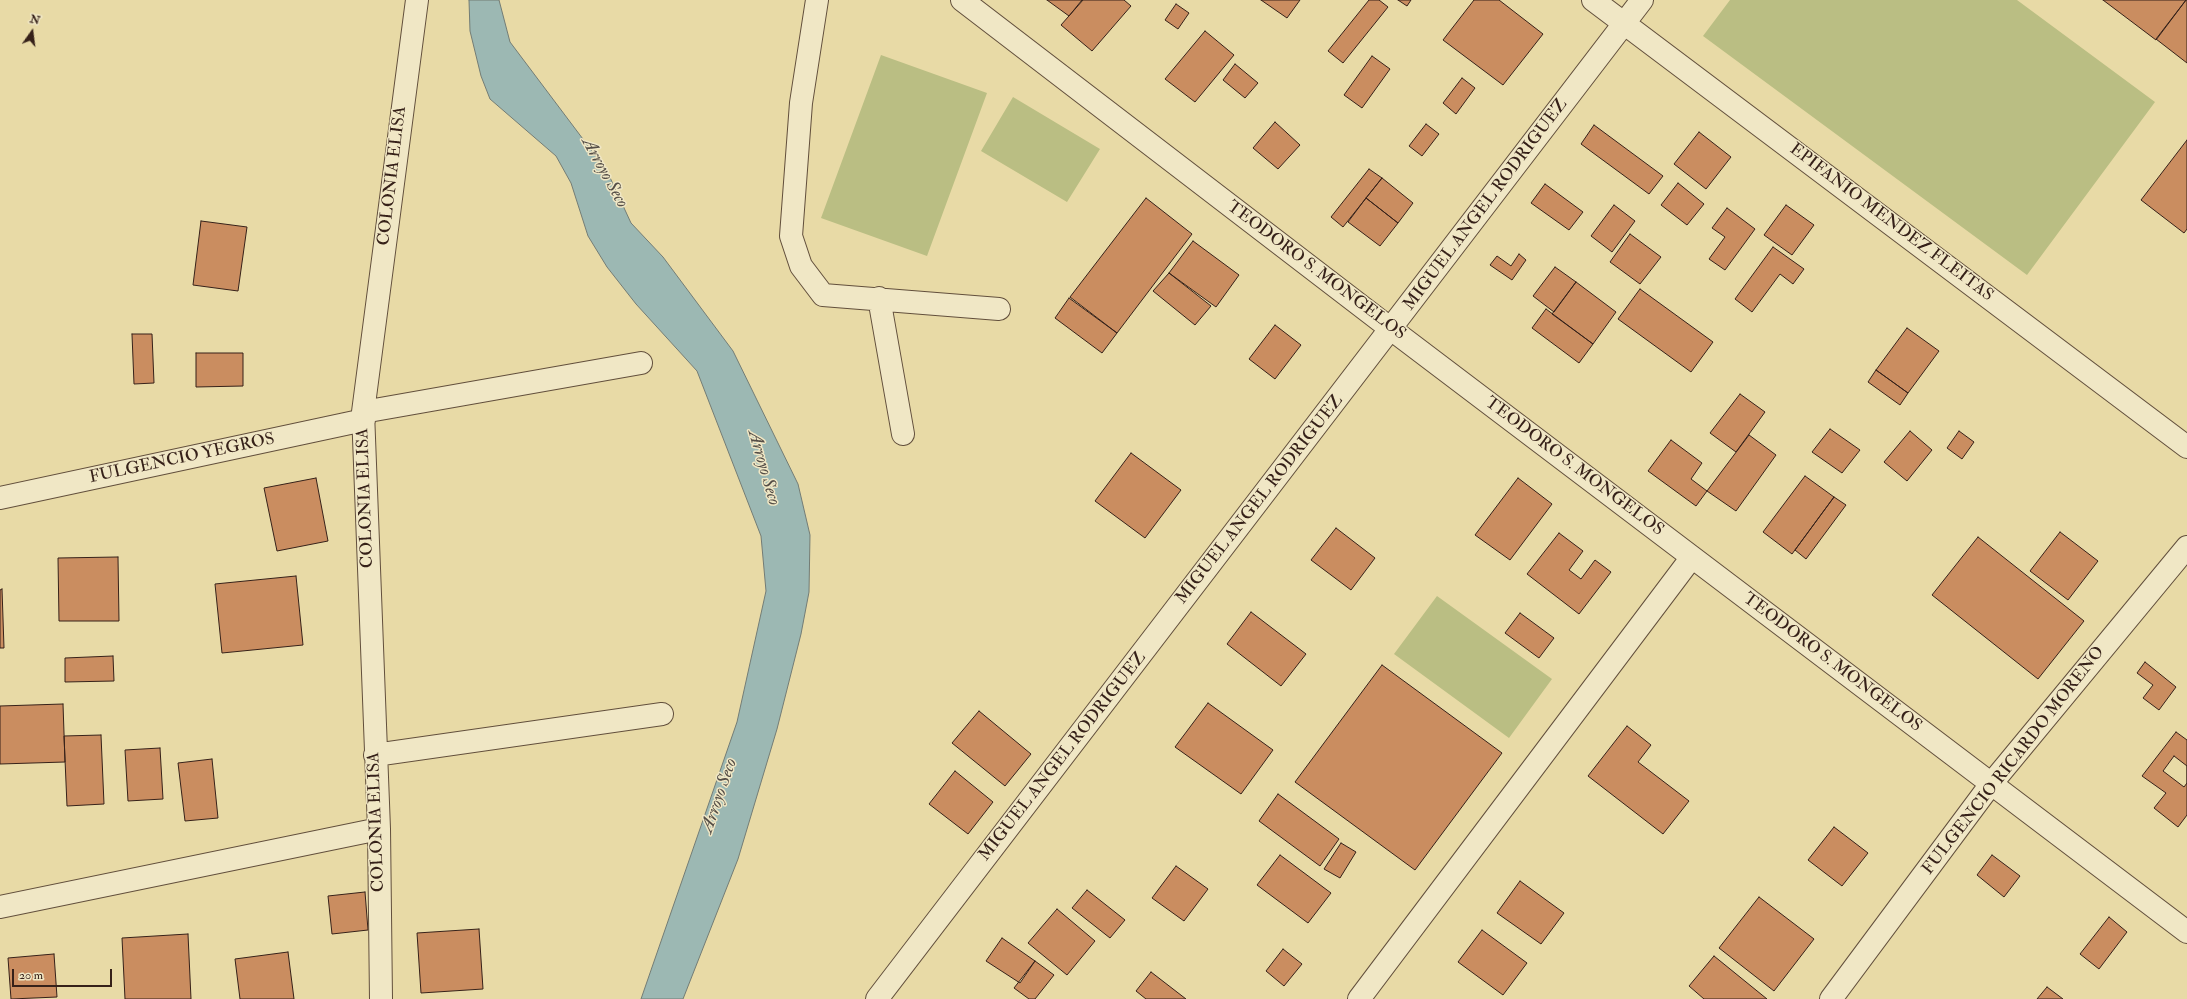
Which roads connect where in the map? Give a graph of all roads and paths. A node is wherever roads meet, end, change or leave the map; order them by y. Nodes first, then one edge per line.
1 (417, 0) edge
2 (817, 0) edge
3 (962, 0) edge
4 (1594, 0) edge
5 (1642, 0) edge
6 (1625, 23) junction
7 (880, 298) junction
8 (999, 309) dead end
9 (1391, 329) junction
10 (641, 363) dead end
11 (363, 416) junction
12 (903, 434) dead end
13 (2187, 447) edge
14 (0, 498) edge
15 (2187, 547) edge
16 (1692, 557) junction
17 (662, 714) dead end
18 (375, 755) junction
19 (1991, 784) junction
20 (379, 829) junction
21 (0, 907) edge
22 (2187, 932) edge
23 (382, 999) edge
24 (877, 999) edge
25 (1359, 999) edge
26 (1831, 999) edge

1 - 11 street, COLONIA ELISA
2 - 7 street
3 - 9 street, TEODORO S. MONGELOS
4 - 6 street, EPIFANIO MENDEZ FLEITAS
5 - 6 street, MIGUEL ANGEL RODRIGUEZ
6 - 9 street, MIGUEL ANGEL RODRIGUEZ
6 - 13 street, EPIFANIO MENDEZ FLEITAS
7 - 8 street
7 - 12 street
9 - 16 street, TEODORO S. MONGELOS
9 - 24 street, MIGUEL ANGEL RODRIGUEZ
10 - 11 street, FULGENCIO YEGROS
11 - 14 street, FULGENCIO YEGROS
11 - 18 street, COLONIA ELISA
15 - 19 street, FULGENCIO RICARDO MORENO
16 - 19 street, TEODORO S. MONGELOS
16 - 25 street
17 - 18 street
18 - 20 street, COLONIA ELISA
19 - 22 street, TEODORO S. MONGELOS
19 - 26 street, FULGENCIO RICARDO MORENO
20 - 21 street
20 - 23 street, COLONIA ELISA

